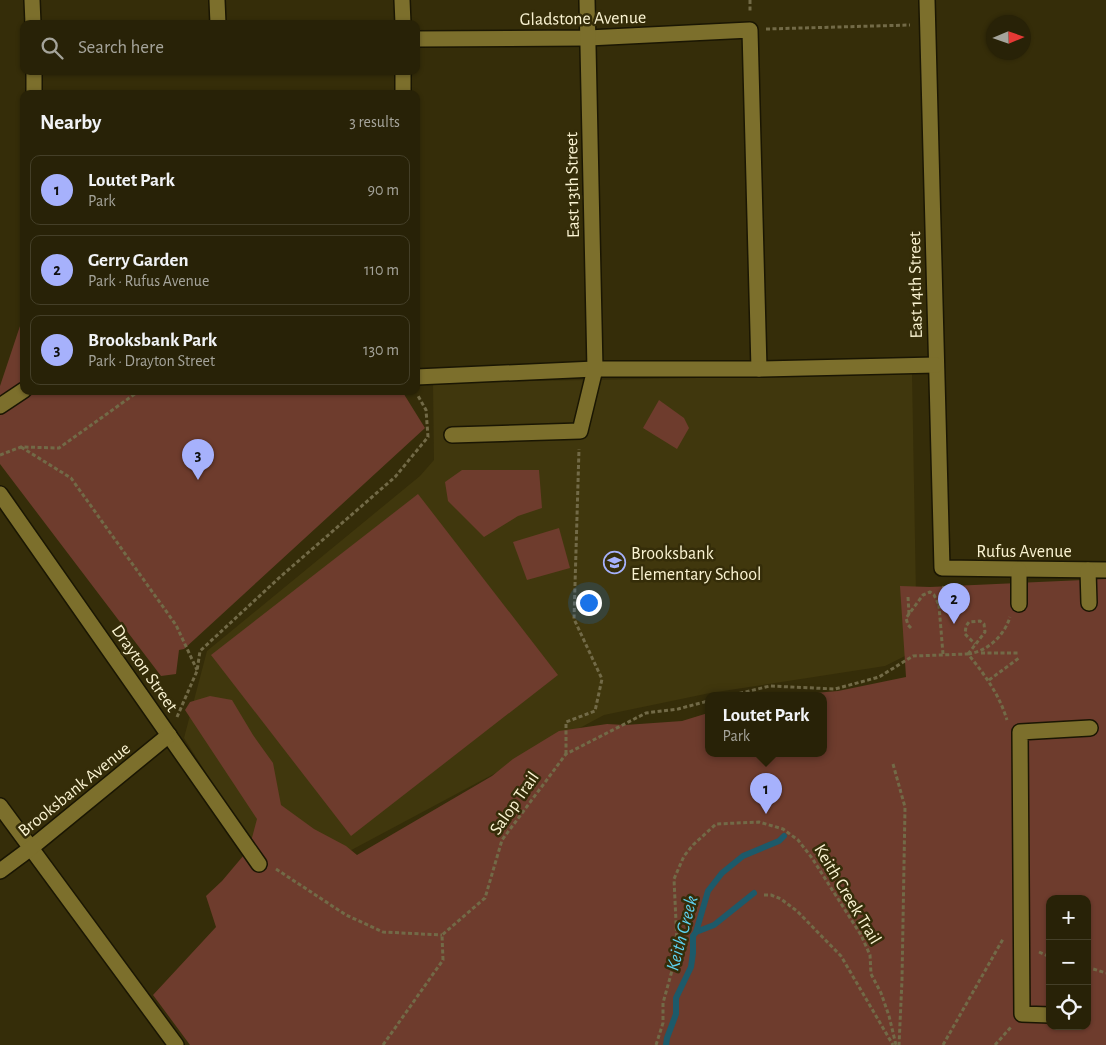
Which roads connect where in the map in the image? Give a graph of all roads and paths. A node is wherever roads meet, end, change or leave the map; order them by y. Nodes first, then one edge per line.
1 (32, 0) edge
2 (217, 0) edge
3 (402, 0) edge
4 (587, 0) edge
5 (927, 0) edge
6 (33, 20) edge
7 (218, 20) edge
8 (403, 20) edge
9 (928, 25) junction
10 (750, 30) junction
11 (420, 38) edge
12 (588, 38) junction
13 (34, 75) edge
14 (403, 75) edge
15 (34, 90) edge
16 (403, 90) edge
17 (936, 365) junction
18 (759, 368) junction
19 (595, 369) junction
20 (420, 377) edge
21 (20, 393) edge
22 (133, 395) edge
23 (418, 395) edge
24 (0, 406) edge
25 (580, 432) junction
26 (452, 435) dead end
27 (21, 446) junction
28 (0, 455) edge
29 (0, 494) edge
30 (944, 569) junction
31 (1019, 570) junction
32 (1088, 570) junction
33 (1106, 570) edge
34 (908, 597) dead end
35 (1019, 597) joint
36 (1088, 603) dead end
37 (939, 606) junction
38 (910, 614) junction
39 (911, 628) dead end
40 (975, 644) junction
41 (978, 653) junction
42 (1019, 653) dead end
43 (943, 654) junction
44 (968, 654) junction
45 (1019, 658) dead end
46 (197, 671) junction
47 (989, 680) junction
48 (745, 692) edge
49 (705, 702) edge
50 (1008, 720) dead end
51 (1090, 728) dead end
52 (170, 735) junction
53 (566, 754) junction
54 (893, 764) dead end
55 (0, 806) edge
56 (32, 848) junction
57 (259, 864) joint
58 (0, 871) edge
59 (764, 895) dead end
60 (1022, 930) junction
61 (442, 935) junction
62 (1091, 968) edge
63 (1106, 972) edge
64 (1022, 1014) junction
65 (1046, 1015) edge
66 (176, 1045) edge
67 (383, 1045) edge
68 (656, 1045) edge
69 (896, 1045) edge
70 (943, 1045) edge
71 (995, 1045) edge

1 - 6 street
2 - 7 street
3 - 8 street
4 - 12 street, East 13th Street
5 - 9 street, East 14th Street
9 - 10 path
9 - 17 street, East 14th Street
10 - 12 street, Gladstone Avenue
10 - 18 street
11 - 12 street, Gladstone Avenue
12 - 19 street, East 13th Street
13 - 15 street
14 - 16 street
17 - 18 street
17 - 30 street, East 14th Street
18 - 19 street
19 - 20 street
19 - 25 street, East 13th Street
21 - 24 street
22 - 27 path
23 - 46 path
25 - 26 street
25 - 53 path
27 - 28 path
27 - 46 path
29 - 52 street, Drayton Street
30 - 31 street, Rufus Avenue
30 - 37 path
31 - 32 street, Rufus Avenue
31 - 35 street
32 - 33 street, Rufus Avenue
32 - 36 street
34 - 38 path
35 - 41 path
37 - 38 path
37 - 43 path
38 - 39 path
40 - 40 path
40 - 44 path
41 - 42 path
41 - 44 path
43 - 44 path
43 - 48 path
44 - 47 path
45 - 47 path
46 - 52 path
47 - 50 path
49 - 53 path, Salop Trail
51 - 60 street
52 - 56 street, Brooksbank Avenue
52 - 57 street, Drayton Street
53 - 61 path, Salop Trail
54 - 69 path
55 - 56 street
56 - 58 street, Brooksbank Avenue
56 - 66 street
57 - 61 path
59 - 69 path
60 - 64 street
60 - 70 path
61 - 67 path
62 - 63 path
64 - 65 street
64 - 71 path
68 - 69 path, Keith Creek Trail

